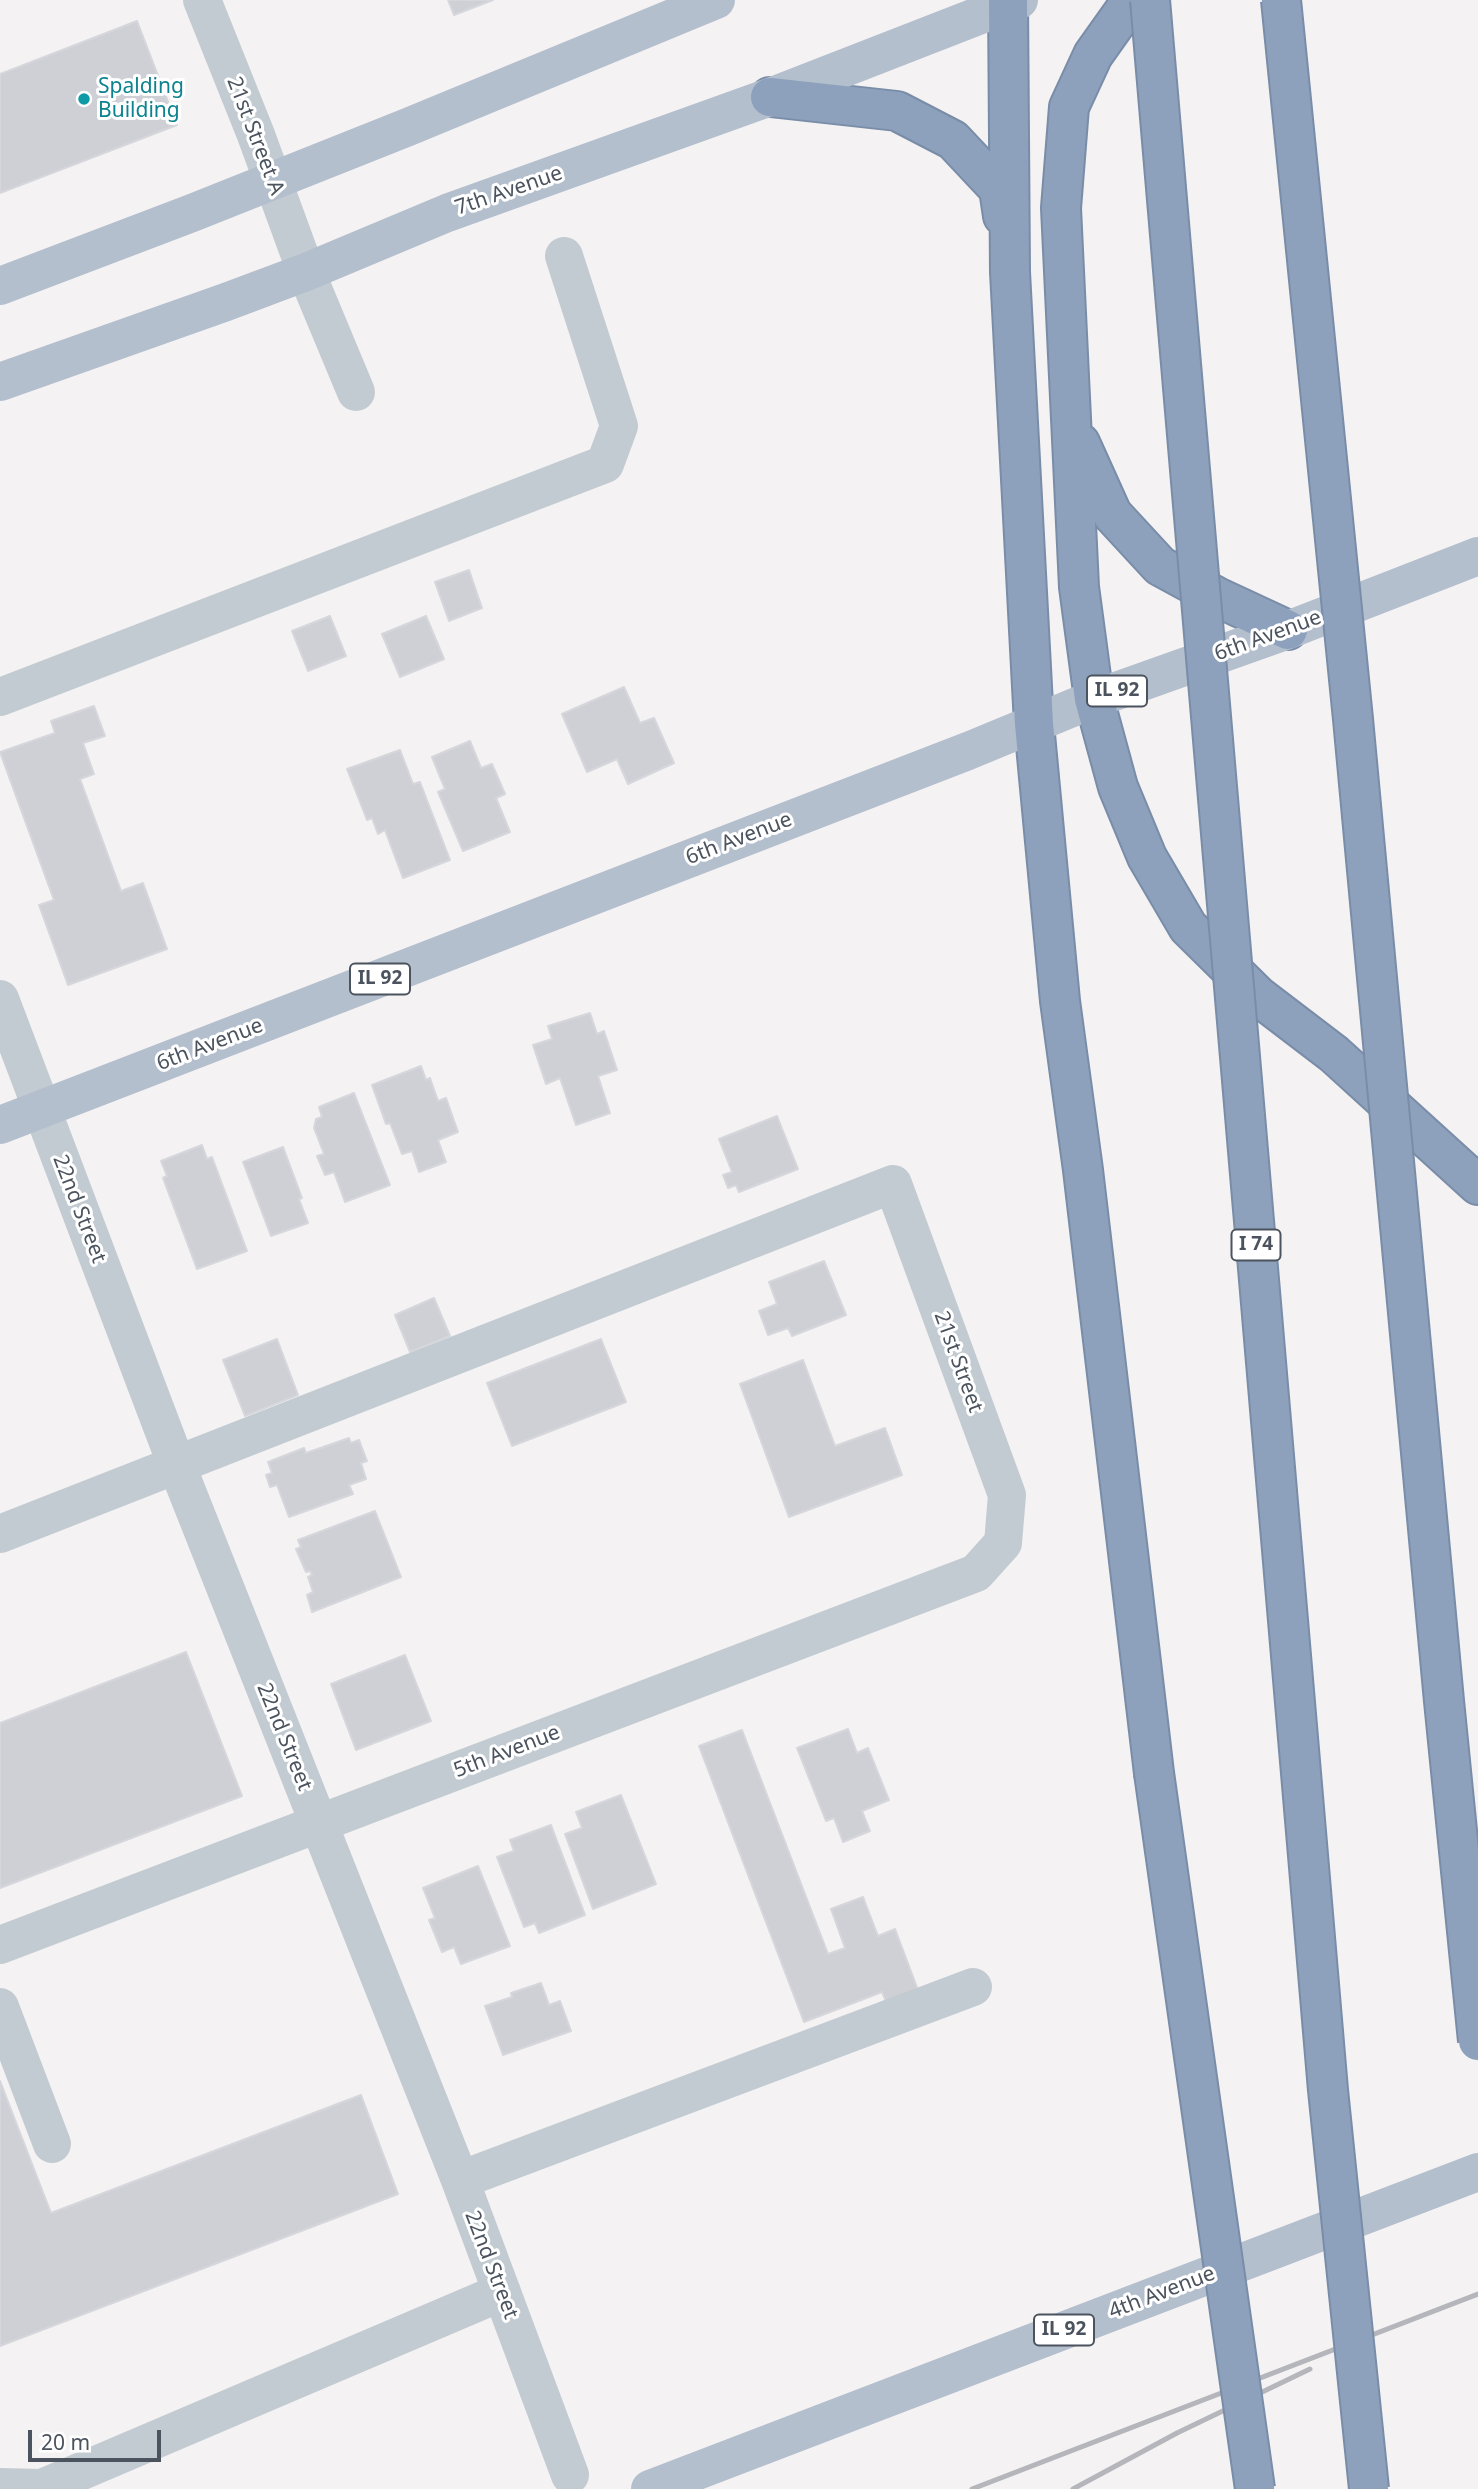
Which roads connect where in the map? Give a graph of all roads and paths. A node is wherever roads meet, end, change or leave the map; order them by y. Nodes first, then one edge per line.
1 (202, 0) edge
2 (716, 0) edge
3 (1132, 0) edge
4 (1150, 0) edge
5 (1281, 0) edge
6 (1012, 1) edge
7 (770, 97) junction
8 (272, 180) junction
9 (564, 256) dead end
10 (306, 272) junction
11 (1010, 272) junction
12 (0, 286) edge
13 (0, 382) edge
14 (356, 392) dead end
15 (1072, 425) junction
16 (1478, 556) edge
17 (1288, 630) junction
18 (0, 697) edge
19 (1094, 699) junction
20 (1034, 724) junction
21 (0, 999) edge
22 (41, 1109) junction
23 (0, 1125) edge
24 (1478, 1185) edge
25 (177, 1466) junction
26 (0, 1534) edge
27 (1003, 1543) joint
28 (319, 1824) junction
29 (0, 1945) edge
30 (973, 1987) dead end
31 (0, 2007) edge
32 (1478, 2041) edge
33 (52, 2144) dead end
34 (1478, 2172) edge
35 (460, 2180) junction
36 (502, 2292) junction
37 (570, 2475) dead end
38 (0, 2487) edge
39 (650, 2489) edge
40 (1255, 2489) edge
41 (1369, 2489) edge

1 - 8 street, 21st Street A
2 - 8 main road
3 - 15 highway
4 - 41 highway, I 74, bridge
5 - 32 highway, bridge
6 - 7 main road, 7th Avenue
6 - 11 highway
7 - 10 main road, 7th Avenue
7 - 11 highway
8 - 10 street, 21st Street A
8 - 12 main road
9 - 18 street
10 - 13 main road, 7th Avenue
10 - 14 street, 21st Street A
11 - 20 highway
15 - 17 highway
15 - 19 highway
16 - 17 main road, 6th Avenue / IL 92
17 - 19 main road, 6th Avenue / IL 92
19 - 20 main road, 6th Avenue / IL 92
19 - 24 highway
20 - 22 main road, 6th Avenue / IL 92
20 - 40 highway, bridge
21 - 22 street, 22nd Street
22 - 23 main road, 6th Avenue / IL 92
22 - 25 street, 22nd Street
25 - 26 street
25 - 27 street, 21st Street
25 - 28 street, 22nd Street
27 - 28 street, 5th Avenue
28 - 29 street, 5th Avenue
28 - 35 street, 22nd Street
30 - 35 street
31 - 33 street
34 - 39 main road, 4th Avenue / IL 92
35 - 36 street, 22nd Street
36 - 37 street, 22nd Street
36 - 38 street

